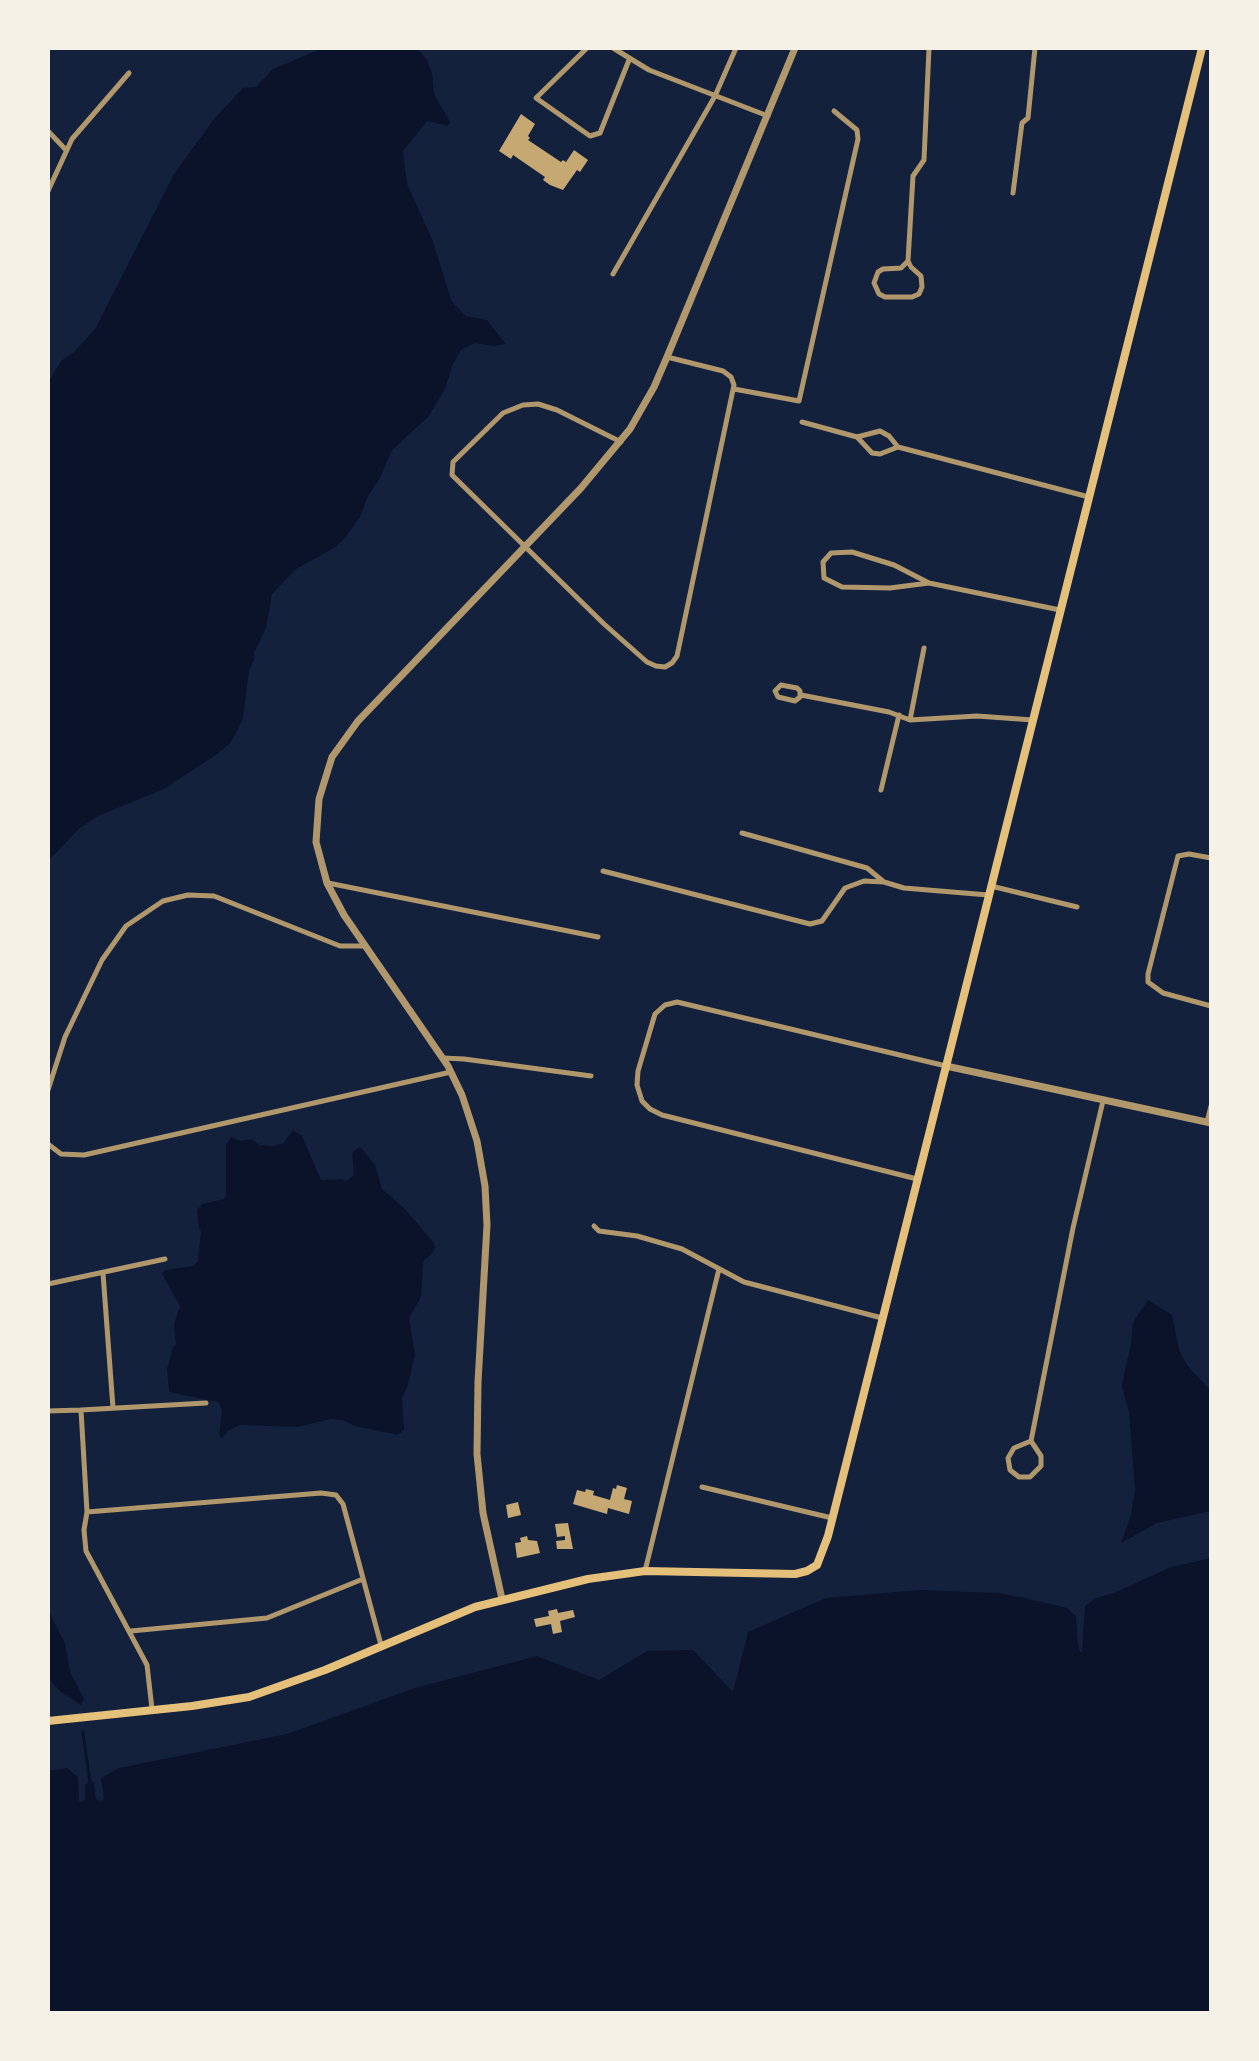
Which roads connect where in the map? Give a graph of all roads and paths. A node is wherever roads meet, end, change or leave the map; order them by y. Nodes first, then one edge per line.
1 (587, 48) edge
2 (613, 48) edge
3 (736, 48) edge
4 (795, 48) edge
5 (929, 48) edge
6 (1035, 48) edge
7 (1202, 48) edge
8 (629, 60) junction
9 (129, 73) dead end
10 (715, 96) junction
11 (834, 111) dead end
12 (768, 116) junction
13 (48, 131) edge
14 (66, 150) junction
15 (48, 191) edge
16 (1013, 193) dead end
17 (908, 261) junction
18 (613, 274) dead end
19 (667, 357) junction
20 (734, 389) junction
21 (802, 422) dead end
22 (857, 437) junction
23 (621, 442) junction
24 (898, 447) junction
25 (1089, 497) junction
26 (526, 547) junction
27 (929, 583) junction
28 (1060, 610) junction
29 (924, 648) dead end
30 (801, 695) junction
31 (899, 715) junction
32 (910, 720) junction
33 (1033, 720) junction
34 (881, 790) dead end
35 (742, 833) dead end
36 (1211, 858) edge
37 (603, 871) dead end
38 (884, 882) junction
39 (327, 883) junction
40 (989, 890) junction
41 (1077, 907) dead end
42 (598, 937) dead end
43 (367, 946) junction
44 (1211, 1006) edge
45 (443, 1058) junction
46 (946, 1066) junction
47 (451, 1072) junction
48 (591, 1076) dead end
49 (48, 1090) edge
50 (1103, 1101) junction
51 (1211, 1106) edge
52 (1209, 1122) edge
53 (48, 1144) edge
54 (917, 1179) junction
55 (594, 1226) dead end
56 (165, 1259) dead end
57 (719, 1269) junction
58 (103, 1273) junction
59 (48, 1284) edge
60 (882, 1318) junction
61 (206, 1403) dead end
62 (113, 1408) junction
63 (81, 1410) junction
64 (48, 1411) edge
65 (1031, 1441) junction
66 (702, 1487) dead end
67 (87, 1512) junction
68 (832, 1518) junction
69 (645, 1571) junction
70 (363, 1579) junction
71 (502, 1599) junction
72 (131, 1631) junction
73 (381, 1645) junction
74 (152, 1709) junction
75 (48, 1721) edge

1 - 8 street
2 - 8 street
3 - 10 street
4 - 12 street
5 - 17 street
6 - 16 street
7 - 25 main road
8 - 10 street
9 - 14 street
10 - 12 street
10 - 18 street
11 - 20 street
12 - 19 street
13 - 14 street
14 - 15 street
17 - 17 street
19 - 20 street
19 - 23 street
20 - 26 street
21 - 22 street
22 - 24 street
22 - 24 street
23 - 26 street
23 - 26 street
24 - 25 street
25 - 28 main road
26 - 39 street
27 - 27 street
27 - 28 street
28 - 33 main road
29 - 32 street
30 - 30 street
30 - 31 street
31 - 32 street
31 - 34 street
32 - 33 street
33 - 40 main road
35 - 38 street
36 - 44 street
37 - 38 street
38 - 40 street
39 - 42 street
39 - 43 street
40 - 41 street
40 - 46 main road
43 - 45 street
43 - 49 street
45 - 47 street
45 - 48 street
46 - 50 street
46 - 54 main road
46 - 54 street
47 - 53 street
47 - 71 street
50 - 52 street
50 - 65 street
51 - 52 street
54 - 60 main road
55 - 57 street
56 - 58 street
57 - 60 street
57 - 69 street
58 - 59 street
58 - 62 street
60 - 68 main road
61 - 62 street
62 - 63 street
63 - 64 street
63 - 67 street
65 - 65 street
66 - 68 street
67 - 70 street
67 - 72 street
68 - 69 main road
69 - 71 main road
70 - 72 street
70 - 73 street
71 - 73 main road
72 - 74 street
73 - 74 main road
74 - 75 main road

